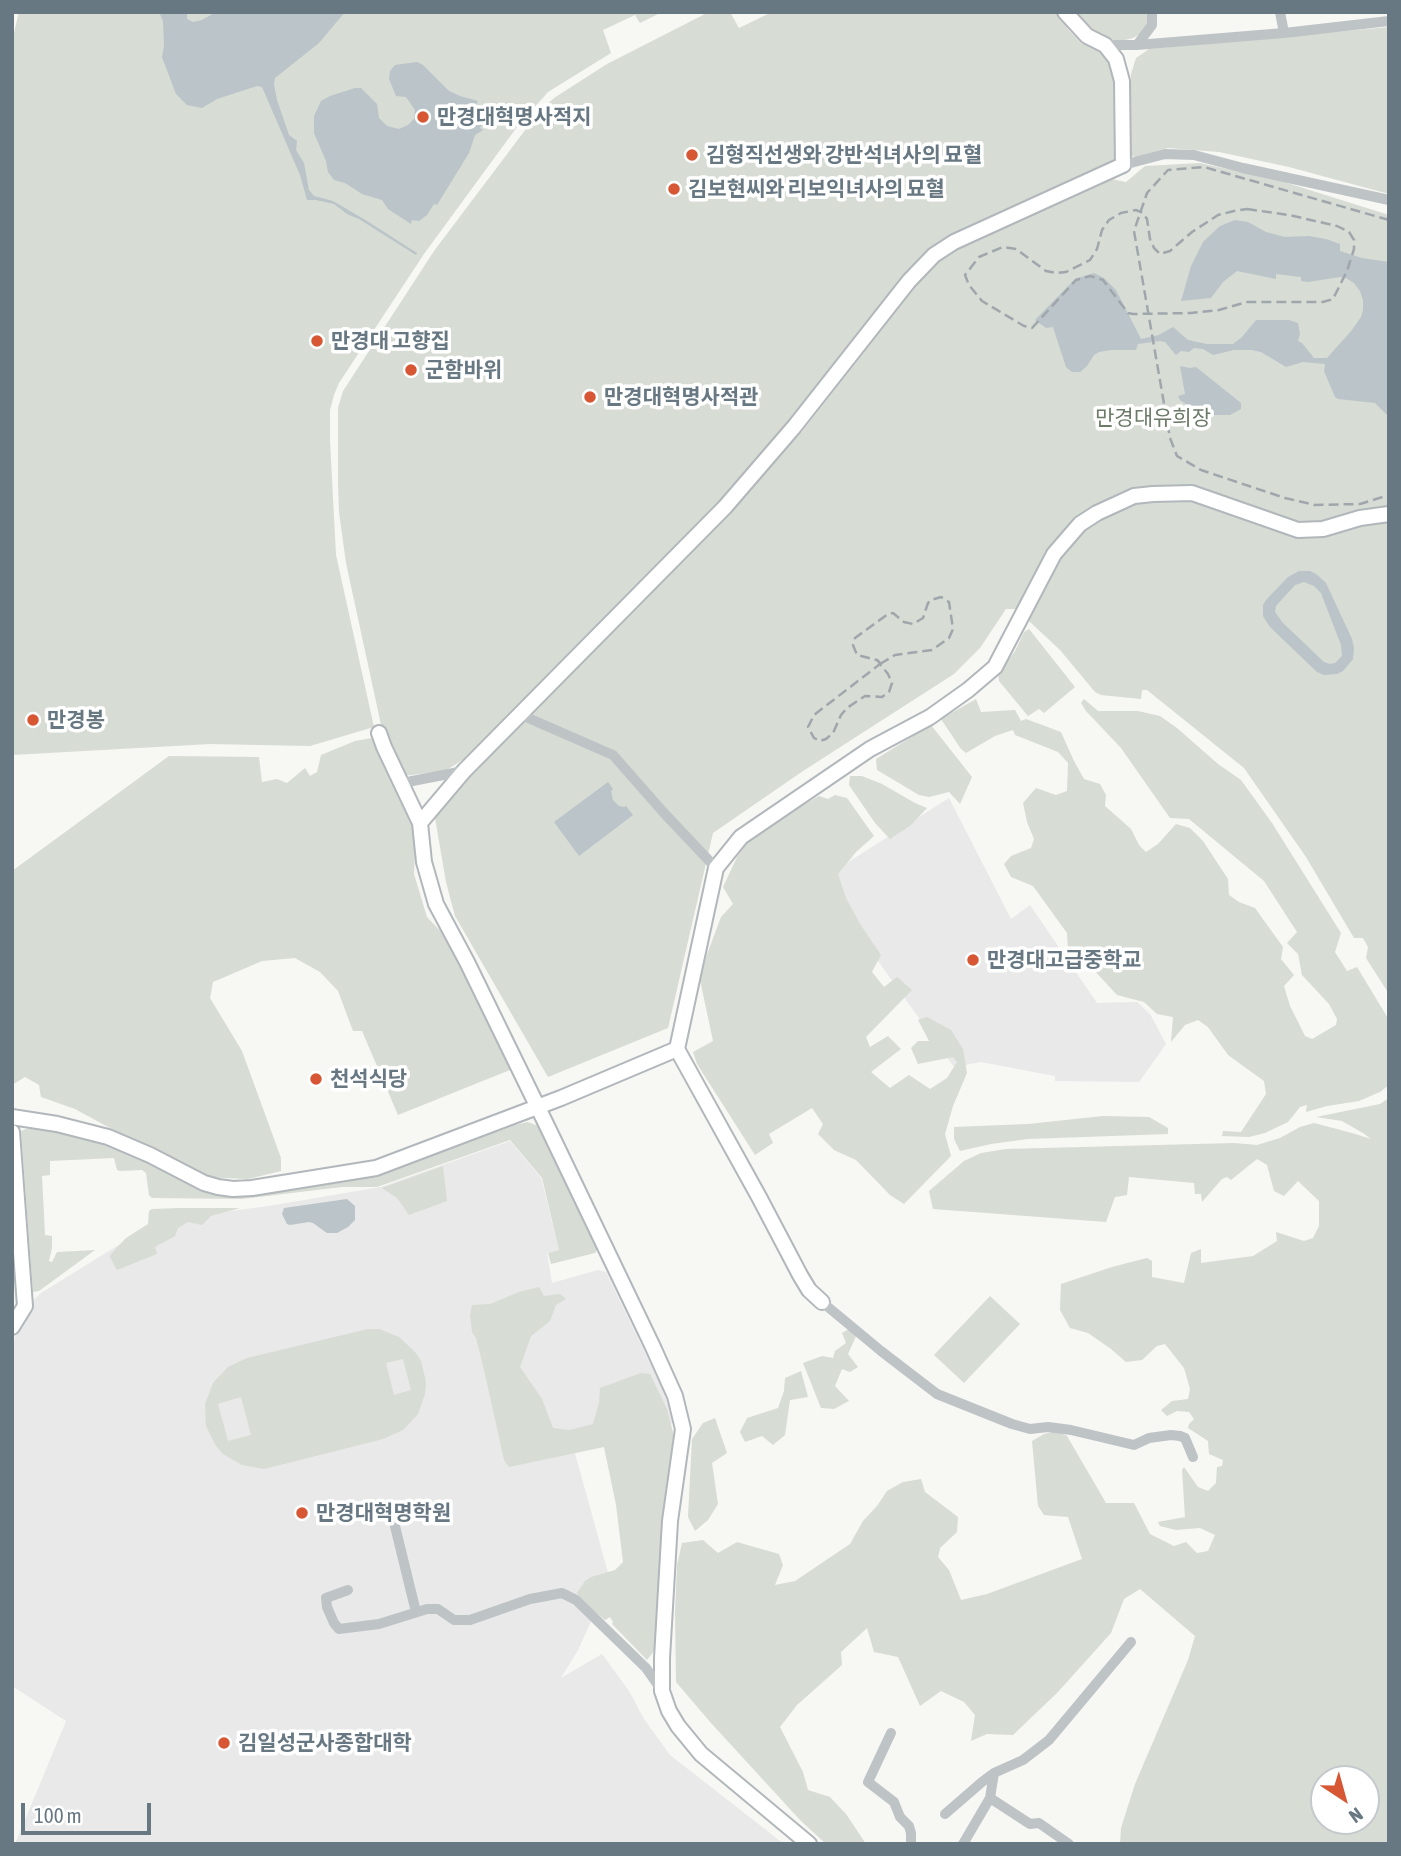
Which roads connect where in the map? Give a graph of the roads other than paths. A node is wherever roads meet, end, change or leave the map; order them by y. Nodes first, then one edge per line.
1 (1065, 12) edge
2 (1152, 12) edge
3 (1280, 12) edge
4 (1389, 21) edge
5 (1284, 33) junction
6 (1105, 45) junction
7 (1137, 46) junction
8 (1123, 165) junction
9 (1389, 200) edge
10 (1389, 514) edge
11 (519, 715) junction
12 (379, 733) dead end
13 (464, 771) junction
14 (402, 783) junction
15 (420, 823) junction
16 (716, 868) junction
17 (677, 1049) junction
18 (537, 1106) junction
19 (12, 1117) edge
20 (12, 1132) edge
21 (822, 1303) joint
22 (12, 1328) edge
23 (1193, 1457) dead end
24 (392, 1514) dead end
25 (348, 1590) dead end
26 (416, 1612) junction
27 (1131, 1642) dead end
28 (662, 1690) junction
29 (891, 1734) dead end
30 (994, 1773) junction
31 (990, 1798) junction
32 (945, 1814) dead end
33 (809, 1844) edge
34 (911, 1844) edge
35 (963, 1844) edge
36 (1069, 1844) edge

1 - 6 main road
2 - 7 street
3 - 5 street
4 - 5 street
5 - 7 street
6 - 7 street
6 - 8 main road
8 - 9 street
8 - 11 main road
10 - 16 main road
11 - 13 main road
11 - 16 street
12 - 14 main road
13 - 14 street
13 - 15 main road
14 - 15 main road
15 - 18 main road
16 - 17 main road
17 - 18 main road
17 - 21 main road
18 - 19 main road
18 - 28 main road
20 - 22 main road
21 - 23 street
24 - 26 street
25 - 26 street
26 - 28 street
27 - 30 street
28 - 33 main road
29 - 34 street
30 - 31 street
30 - 32 street
31 - 35 street
31 - 36 street

